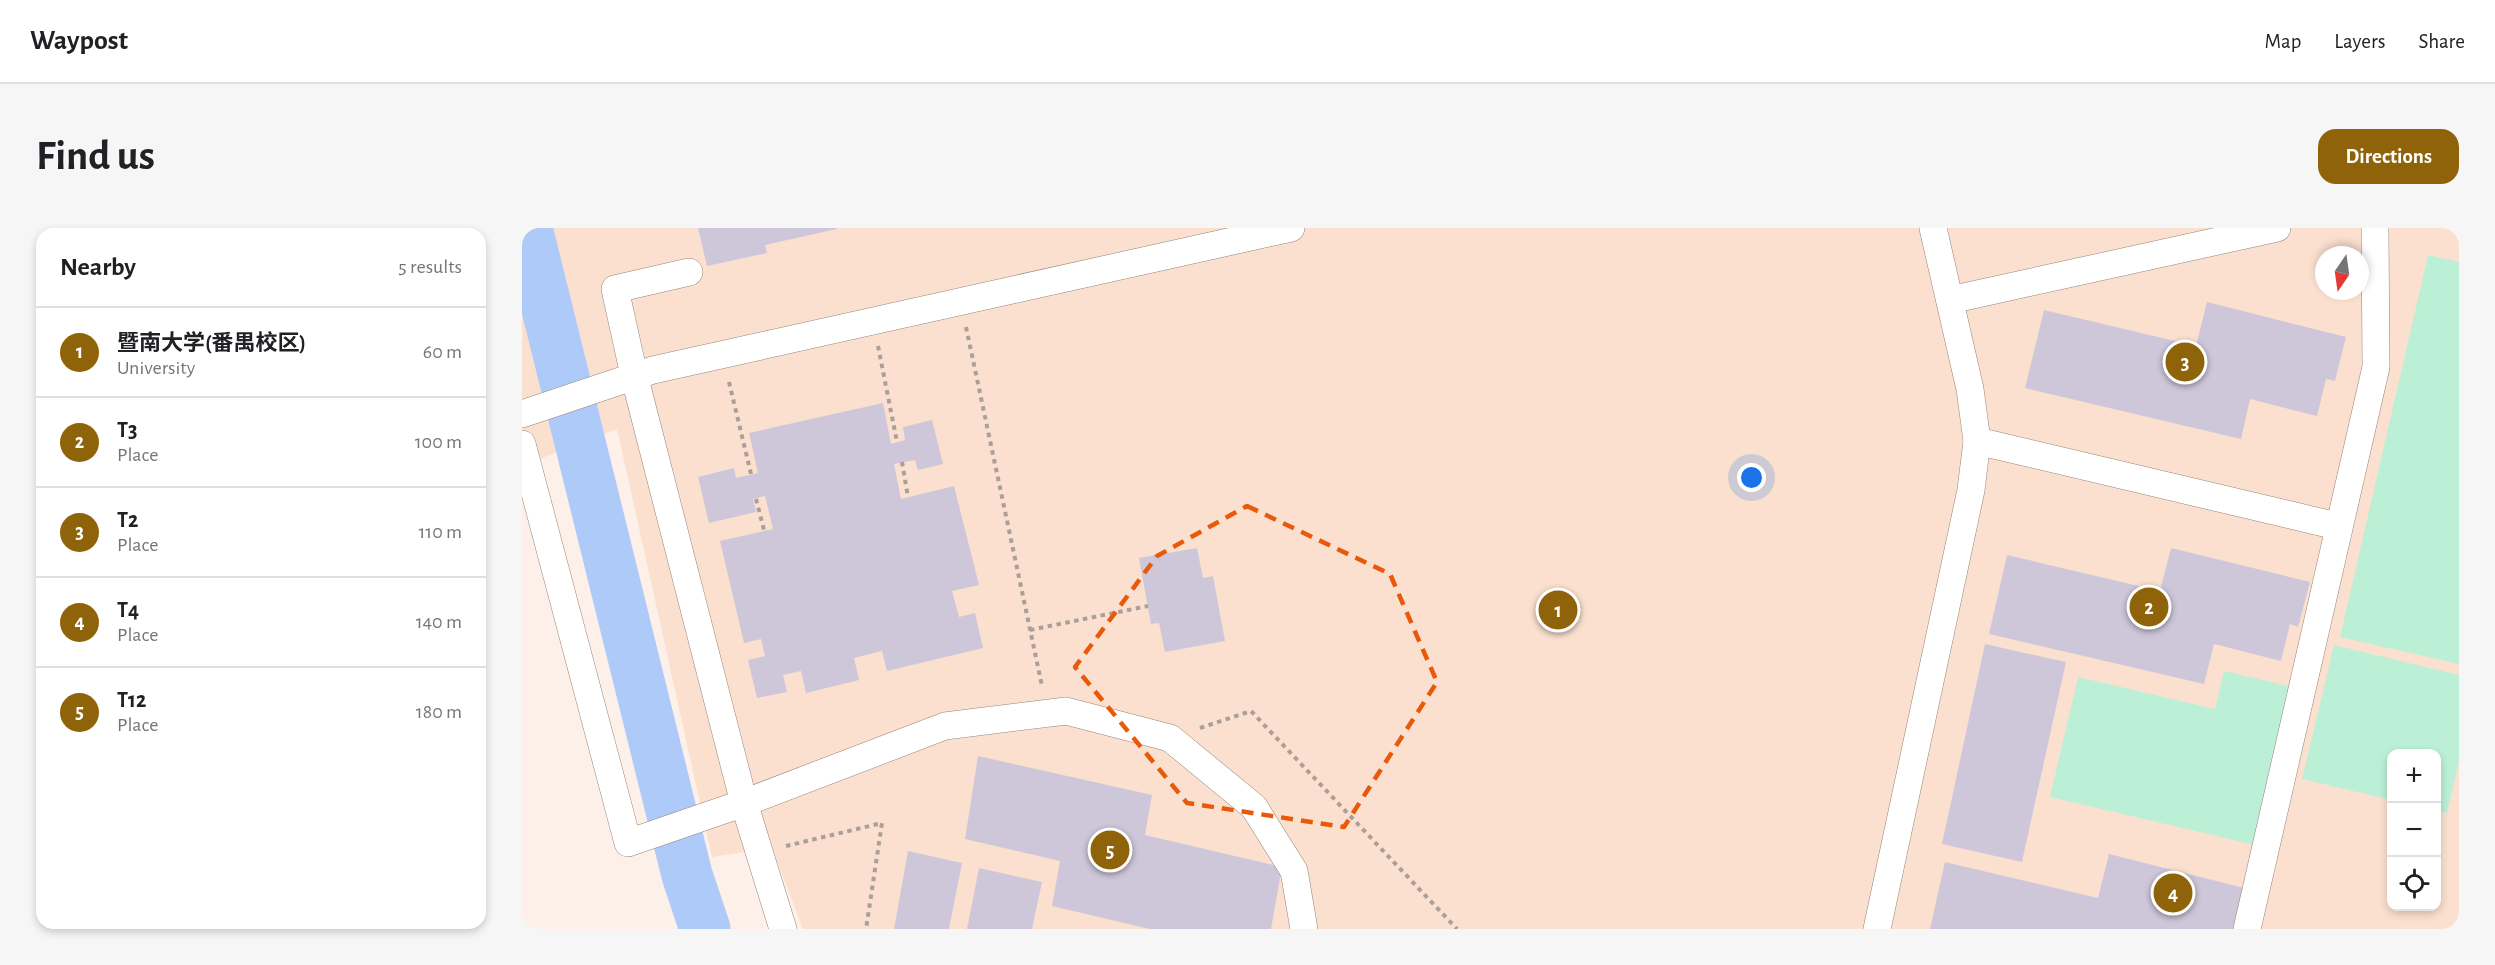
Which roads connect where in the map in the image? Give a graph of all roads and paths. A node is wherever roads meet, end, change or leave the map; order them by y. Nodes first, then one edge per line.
1 (1291, 228) edge
2 (1933, 228) edge
3 (2277, 228) edge
4 (2375, 228) edge
5 (689, 272) dead end
6 (1950, 300) junction
7 (966, 327) dead end
8 (878, 345) dead end
9 (634, 375) junction
10 (728, 380) dead end
11 (522, 414) edge
12 (1977, 441) junction
13 (897, 442) dead end
14 (522, 444) edge
15 (902, 462) dead end
16 (751, 474) dead end
17 (908, 497) dead end
18 (756, 499) dead end
19 (2337, 526) junction
20 (764, 530) dead end
21 (1148, 606) dead end
22 (1030, 630) junction
23 (1048, 713) junction
24 (1170, 738) junction
25 (744, 803) junction
26 (758, 853) junction
27 (783, 929) edge
28 (866, 929) edge
29 (1304, 929) edge
30 (1457, 929) edge
31 (1877, 929) edge
32 (2247, 929) edge

1 - 9 street
2 - 6 street
3 - 6 street
4 - 19 street
5 - 9 street
6 - 12 street
7 - 22 path
8 - 13 path
9 - 11 street
9 - 25 street
10 - 16 path
12 - 19 street
12 - 31 street
14 - 25 street
15 - 17 path
18 - 20 path
19 - 32 street
21 - 22 path
22 - 23 path
23 - 24 street
23 - 25 street
24 - 29 street
24 - 30 path
25 - 26 street
26 - 27 street
26 - 28 path

